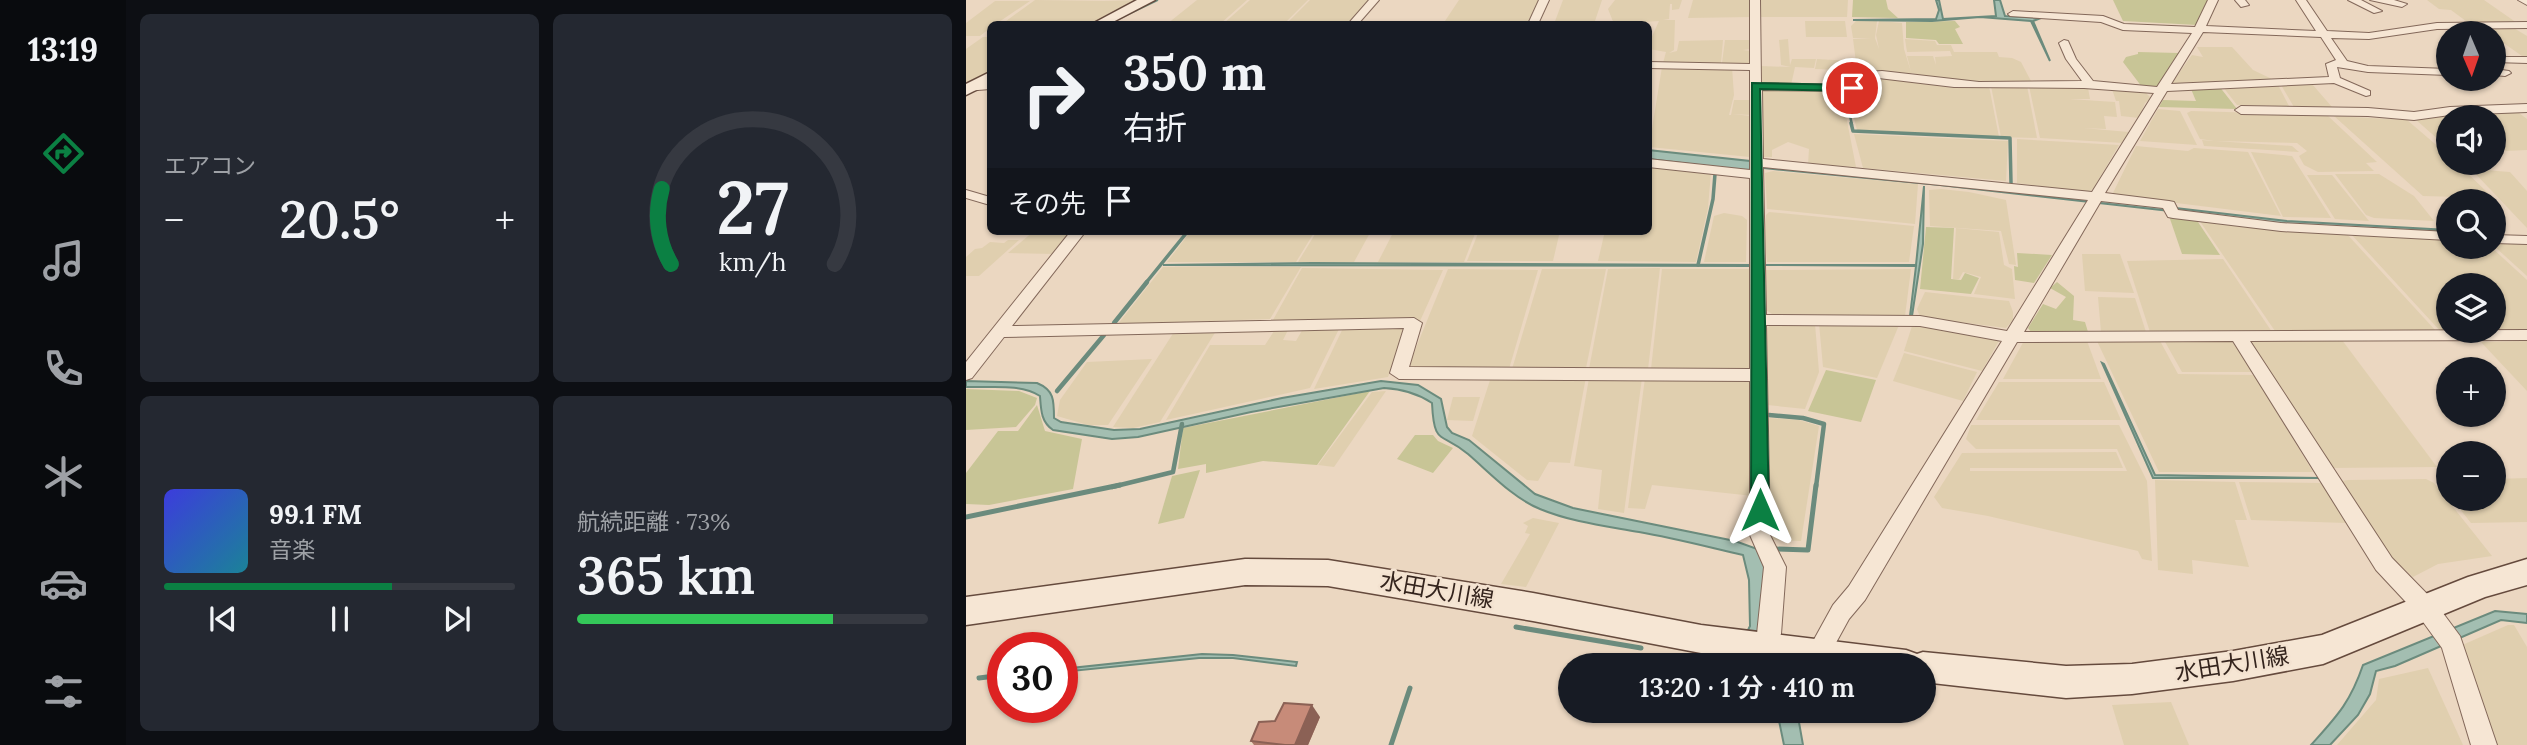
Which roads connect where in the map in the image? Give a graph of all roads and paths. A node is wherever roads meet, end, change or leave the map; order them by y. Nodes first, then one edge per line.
1 (1148, 0) edge
2 (1374, 0) edge
3 (1544, 0) edge
4 (1755, 0) edge
5 (2213, 0) edge
6 (2301, 0) edge
7 (2353, 0) edge
8 (2376, 5) edge
9 (2402, 5) dead end
10 (2012, 14) dead end
11 (1104, 21) edge
12 (1356, 21) edge
13 (1534, 21) edge
14 (2527, 25) edge
15 (2436, 26) edge
16 (2506, 27) edge
17 (2199, 29) junction
18 (2325, 34) junction
19 (2069, 46) dead end
20 (2506, 59) edge
21 (2527, 60) edge
22 (2343, 63) junction
23 (1652, 65) edge
24 (1756, 67) junction
25 (2436, 72) edge
26 (987, 79) edge
27 (2335, 80) junction
28 (987, 86) edge
29 (1755, 86) junction
30 (2091, 86) junction
31 (968, 89) edge
32 (2161, 90) junction
33 (2366, 93) dead end
34 (2527, 108) edge
35 (2241, 110) dead end
36 (1652, 163) edge
37 (1757, 169) junction
38 (966, 194) edge
39 (2097, 196) junction
40 (987, 200) edge
41 (1076, 235) edge
42 (2436, 235) edge
43 (2506, 239) edge
44 (2527, 240) edge
45 (1759, 320) junction
46 (997, 332) junction
47 (2527, 335) edge
48 (2238, 336) junction
49 (2011, 337) junction
50 (966, 374) edge
51 (1758, 375) junction
52 (2527, 572) edge
53 (966, 611) edge
54 (2440, 628) junction
55 (1769, 634) dead end
56 (1810, 653) edge
57 (1819, 653) edge
58 (1936, 668) edge
59 (2484, 745) edge

1 - 11 main road
2 - 12 street
3 - 13 street
4 - 24 street
5 - 17 street
6 - 18 street
7 - 8 street
8 - 9 street
10 - 17 street
14 - 16 street
15 - 18 street
17 - 18 street
17 - 32 street
18 - 22 street
19 - 30 street
20 - 21 street
22 - 25 street
22 - 27 street
23 - 24 street
24 - 29 street
26 - 31 main road
27 - 32 street
27 - 33 street
28 - 31 street
29 - 30 street
29 - 37 street
30 - 32 street
32 - 39 street
34 - 35 street
36 - 37 street
37 - 39 street
37 - 45 street
38 - 40 street
39 - 42 street
39 - 49 street
41 - 46 street
43 - 44 street
45 - 49 street
45 - 51 street
46 - 50 street
46 - 51 street
47 - 48 street
48 - 49 street
48 - 54 street
49 - 57 street
51 - 55 street
52 - 54 main road, 水田大川線
53 - 56 main road, 水田大川線
54 - 58 main road, 水田大川線
54 - 59 street

